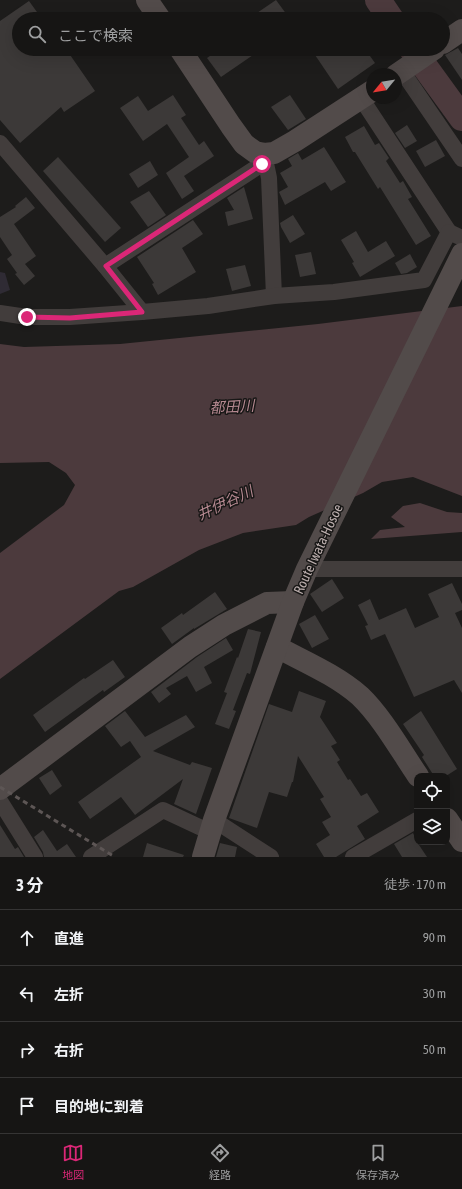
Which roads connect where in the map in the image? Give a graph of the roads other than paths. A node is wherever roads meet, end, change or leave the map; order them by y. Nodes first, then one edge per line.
1 (147, 0) edge
2 (155, 12) edge
3 (462, 30) edge
4 (450, 38) edge
5 (185, 56) edge
6 (424, 56) edge
7 (402, 71) edge
8 (402, 77) edge
9 (366, 95) edge
10 (373, 104) edge
11 (0, 143) edge
12 (264, 154) junction
13 (462, 159) edge
14 (456, 235) edge
15 (462, 254) edge
16 (106, 266) junction
17 (274, 296) junction
18 (142, 312) junction
19 (0, 313) edge
20 (310, 564) junction
21 (462, 569) edge
22 (293, 602) junction
23 (277, 648) junction
24 (416, 773) edge
25 (0, 789) edge
26 (0, 801) edge
27 (414, 822) edge
28 (450, 823) edge
29 (212, 826) junction
30 (462, 841) edge
31 (35, 857) edge
32 (91, 857) edge
33 (203, 857) edge
34 (271, 857) edge
35 (352, 857) edge

1 - 2 street
3 - 4 street
5 - 12 street
6 - 7 street
8 - 13 street
9 - 12 street
10 - 14 street
11 - 16 street
12 - 16 street
12 - 17 street
14 - 17 street
15 - 20 street, Route Iwata-Hosoe
16 - 18 street
17 - 18 street
18 - 19 street
20 - 21 street
20 - 22 street, Route Iwata-Hosoe
22 - 23 street, Route Iwata-Hosoe
22 - 25 street
23 - 24 street
23 - 29 street, Route Iwata-Hosoe
26 - 31 street
27 - 35 street
28 - 30 street
29 - 32 street
29 - 33 street, Route Iwata-Hosoe
29 - 34 street

